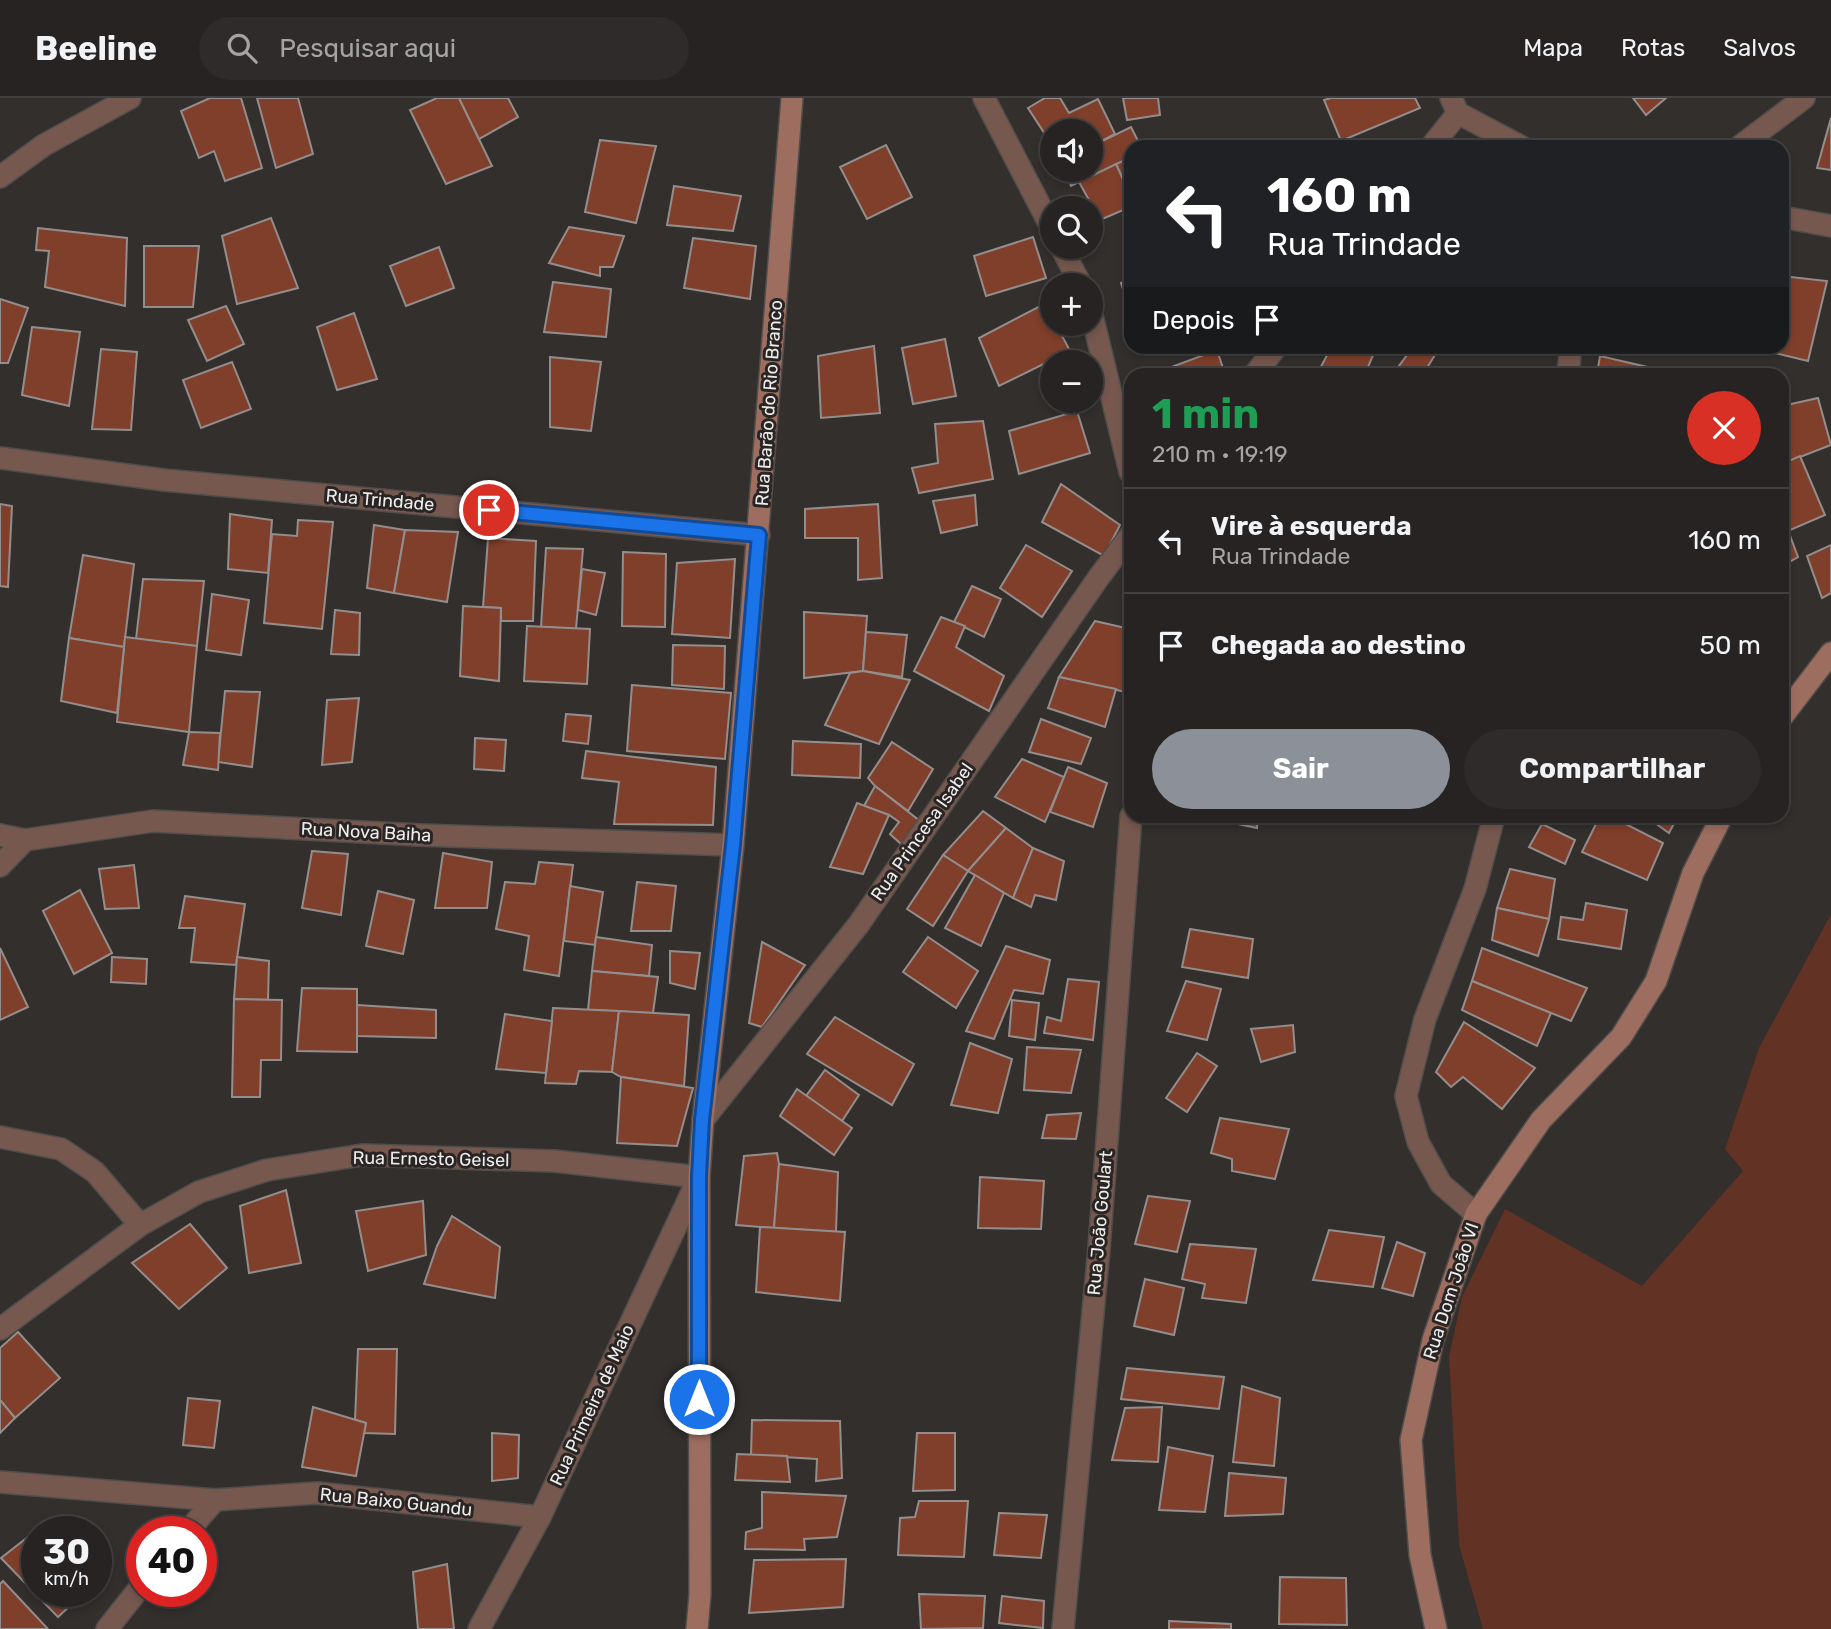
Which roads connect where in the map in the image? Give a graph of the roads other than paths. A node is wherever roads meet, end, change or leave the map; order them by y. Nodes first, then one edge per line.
1 (130, 98) edge
2 (792, 98) edge
3 (984, 98) edge
4 (1804, 98) edge
5 (1455, 105) edge
6 (1436, 140) edge
7 (1511, 140) edge
8 (1748, 140) edge
9 (0, 177) edge
10 (1040, 206) edge
11 (1789, 218) edge
12 (1831, 226) edge
13 (1097, 336) edge
14 (1271, 354) edge
15 (1260, 368) edge
16 (1124, 447) edge
17 (1, 458) edge
18 (759, 535) junction
19 (1124, 544) edge
20 (1831, 653) edge
21 (1789, 708) edge
22 (1130, 823) edge
23 (1492, 823) edge
24 (1718, 823) edge
25 (0, 835) edge
26 (25, 840) junction
27 (733, 845) junction
28 (0, 866) edge
29 (702, 1120) junction
30 (0, 1137) edge
31 (699, 1177) junction
32 (1476, 1214) junction
33 (140, 1225) junction
34 (0, 1329) edge
35 (0, 1482) edge
36 (215, 1500) junction
37 (201, 1516) edge
38 (540, 1517) junction
39 (126, 1605) edge
40 (107, 1629) edge
41 (479, 1629) edge
42 (697, 1629) edge
43 (1062, 1629) edge
44 (1436, 1629) edge

1 - 9 street
2 - 18 street, Rua Barão do Rio Branco
3 - 10 street
4 - 8 street
5 - 6 street
5 - 7 street
11 - 12 street
13 - 16 street
14 - 15 street
17 - 18 street, Rua Trindade
18 - 27 street, Rua Barão do Rio Branco
19 - 29 street, Rua Princesa Isabel
20 - 21 street
22 - 43 street, Rua João Goulart
23 - 32 street
24 - 32 street, Rua Dom João VI
25 - 26 street, Rua Nova Baiha
26 - 27 street, Rua Nova Baiha
26 - 28 street
27 - 29 street, Rua Barão do Rio Branco
29 - 31 street, Rua Barão do Rio Branco
30 - 33 street
31 - 33 street, Rua Ernesto Geisel
31 - 38 street, Rua Primeira de Maio
31 - 42 street, Rua Barão do Rio Branco
32 - 44 street, Rua Dom João VI
33 - 34 street, Rua Ernesto Geisel
35 - 36 street, Rua Baixo Guandu
36 - 37 street
36 - 38 street, Rua Baixo Guandu
38 - 41 street, Rua Primeira de Maio
39 - 40 street

